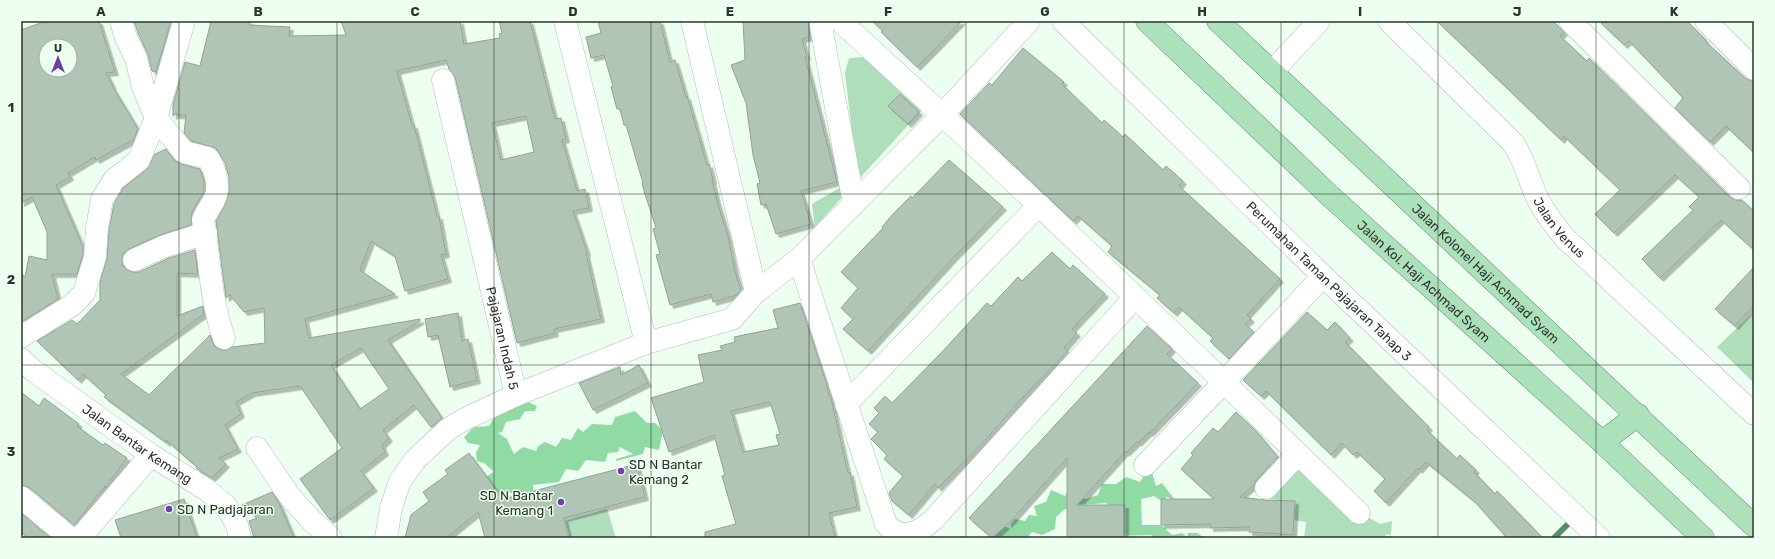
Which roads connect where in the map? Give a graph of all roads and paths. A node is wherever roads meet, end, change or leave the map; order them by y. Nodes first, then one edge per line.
1 (121, 21) edge
2 (184, 21) edge
3 (565, 21) edge
4 (692, 21) edge
5 (820, 21) edge
6 (840, 21) edge
7 (1029, 21) edge
8 (1063, 21) edge
9 (1147, 21) edge
10 (1218, 21) edge
11 (1319, 21) edge
12 (1389, 21) edge
13 (1570, 21) edge
14 (1706, 21) edge
15 (1754, 69) edge
16 (1272, 72) junction
17 (443, 80) dead end
18 (943, 114) junction
19 (156, 118) junction
20 (1739, 188) dead end
21 (854, 204) junction
22 (1039, 205) junction
23 (206, 234) junction
24 (799, 259) junction
25 (134, 260) dead end
26 (1323, 276) junction
27 (756, 292) junction
28 (1135, 297) junction
29 (21, 337) edge
30 (224, 338) dead end
31 (646, 343) junction
32 (21, 359) edge
33 (1224, 382) junction
34 (516, 395) junction
35 (846, 404) junction
36 (1754, 414) edge
37 (1638, 415) junction
38 (1602, 442) junction
39 (257, 448) dead end
40 (1298, 454) junction
41 (152, 455) junction
42 (1145, 465) dead end
43 (1266, 488) dead end
44 (21, 496) edge
45 (1359, 513) dead end
46 (1754, 526) edge
47 (70, 538) edge
48 (80, 538) edge
49 (240, 538) edge
50 (331, 538) edge
51 (386, 538) edge
52 (1598, 538) edge
53 (1703, 538) edge

1 - 19 street
2 - 19 street
3 - 31 street
4 - 27 street
5 - 21 street
6 - 18 street
7 - 18 street
8 - 26 street, Perumahan Taman Pajajaran Tahap 3
9 - 38 main road, Jalan Kol. Haji Achmad Syam
10 - 16 main road, Jalan Kolonel Haji Achmad Syam
11 - 16 street
12 - 36 street, Jalan Venus
13 - 20 street
14 - 15 street
16 - 37 main road, Jalan Kolonel Haji Achmad Syam
17 - 34 street, Pajajaran Indah 5
18 - 21 street
18 - 22 street
19 - 23 street
19 - 29 street
21 - 24 street
22 - 28 street
22 - 35 street
23 - 25 street
23 - 30 street
24 - 27 street
24 - 35 street
26 - 33 street
26 - 52 street, Perumahan Taman Pajajaran Tahap 3
27 - 31 street
28 - 33 street
28 - 35 street
31 - 34 street
32 - 41 street, Jalan Bantar Kemang
33 - 40 street
33 - 42 street
34 - 51 street, Pajajaran Indah 5
37 - 38 main road
37 - 46 main road, Jalan Kolonel Haji Achmad Syam
38 - 53 main road, Jalan Kol. Haji Achmad Syam
39 - 50 street
40 - 43 street
40 - 45 street
41 - 48 street
41 - 49 street, Jalan Bantar Kemang
44 - 47 street

